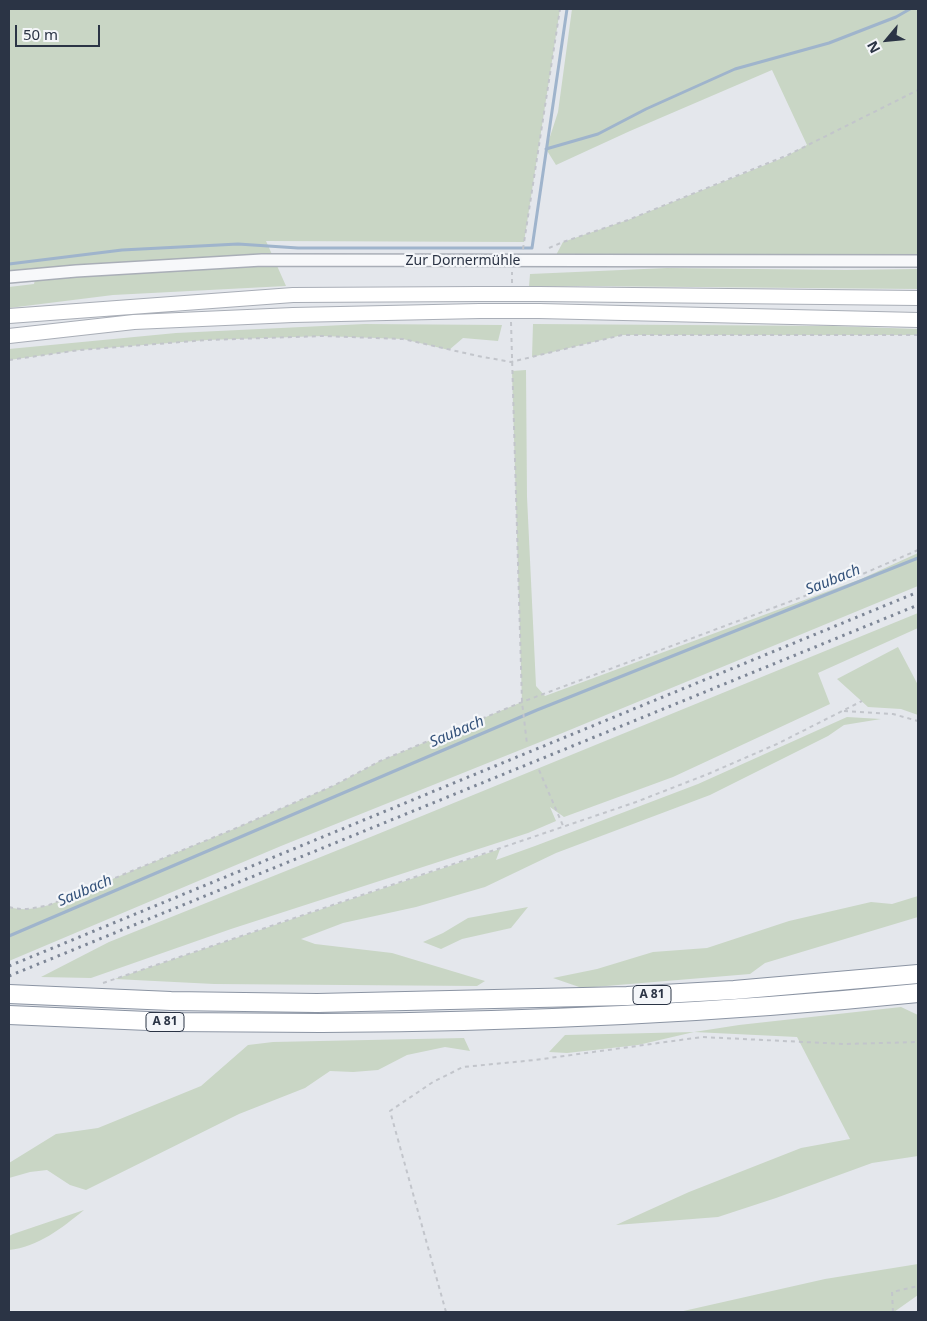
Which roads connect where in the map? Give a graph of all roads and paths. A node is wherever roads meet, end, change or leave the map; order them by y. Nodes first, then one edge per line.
1 (560, 9) edge
2 (918, 90) edge
3 (546, 250) dead end
4 (522, 253) dead end
5 (918, 262) edge
6 (9, 277) edge
7 (918, 298) edge
8 (9, 316) edge
9 (918, 320) edge
10 (918, 335) edge
11 (9, 336) edge
12 (511, 336) dead end
13 (9, 360) edge
14 (511, 362) junction
15 (918, 550) edge
16 (862, 701) dead end
17 (522, 702) junction
18 (844, 711) junction
19 (918, 721) edge
20 (527, 744) dead end
21 (539, 770) dead end
22 (564, 828) junction
23 (9, 908) edge
24 (918, 974) edge
25 (99, 985) dead end
26 (918, 993) edge
27 (9, 994) edge
28 (9, 1016) edge
29 (918, 1042) edge
30 (918, 1286) edge
31 (446, 1312) edge
32 (893, 1312) edge

1 - 4 path
2 - 3 path
5 - 6 street, Zur Dornermühle
7 - 8 main road, bridge
9 - 11 main road, bridge
10 - 14 path
12 - 14 path
13 - 14 path
14 - 17 path
15 - 17 path
16 - 18 path
17 - 20 path
17 - 23 path
18 - 19 path
18 - 22 path
21 - 22 path
22 - 25 path
24 - 27 highway, A 81, bridge
26 - 28 highway, A 81, bridge
29 - 31 path
30 - 32 path

